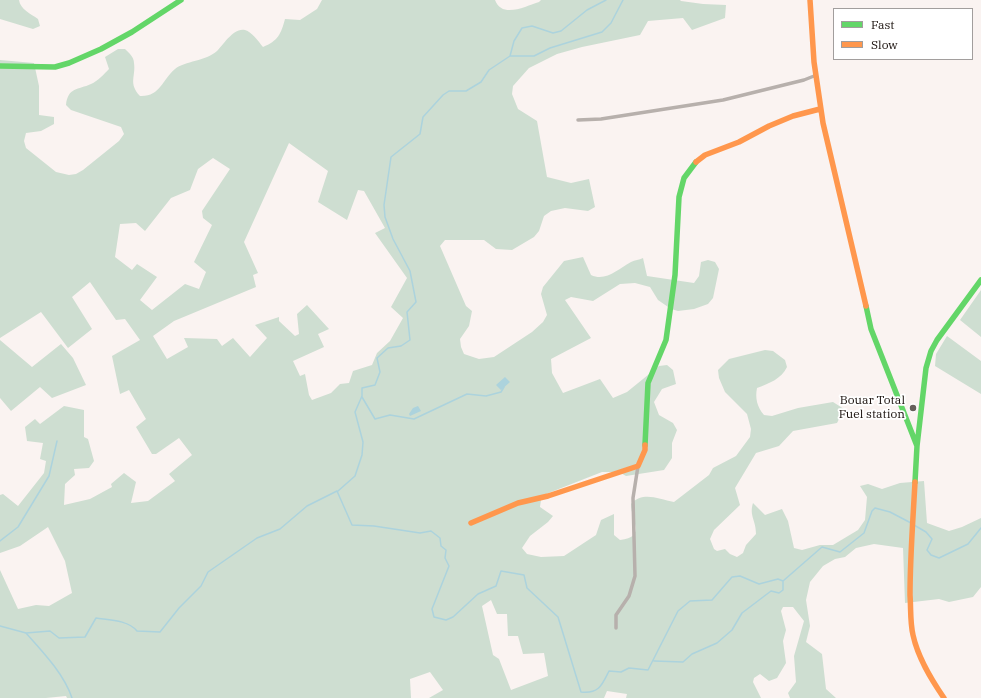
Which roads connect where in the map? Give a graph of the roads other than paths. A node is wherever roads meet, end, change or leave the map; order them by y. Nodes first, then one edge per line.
1 (181, 0) edge
2 (810, 0) edge
3 (0, 66) edge
4 (814, 76) junction
5 (820, 109) junction
6 (578, 120) dead end
7 (981, 280) edge
8 (917, 446) junction
9 (638, 466) junction
10 (472, 523) dead end
11 (616, 628) dead end
12 (944, 698) edge

1 - 3 main road
2 - 4 main road
4 - 5 main road
4 - 6 street
5 - 8 main road
5 - 9 main road
7 - 8 main road
8 - 12 main road
9 - 10 main road
9 - 11 street

